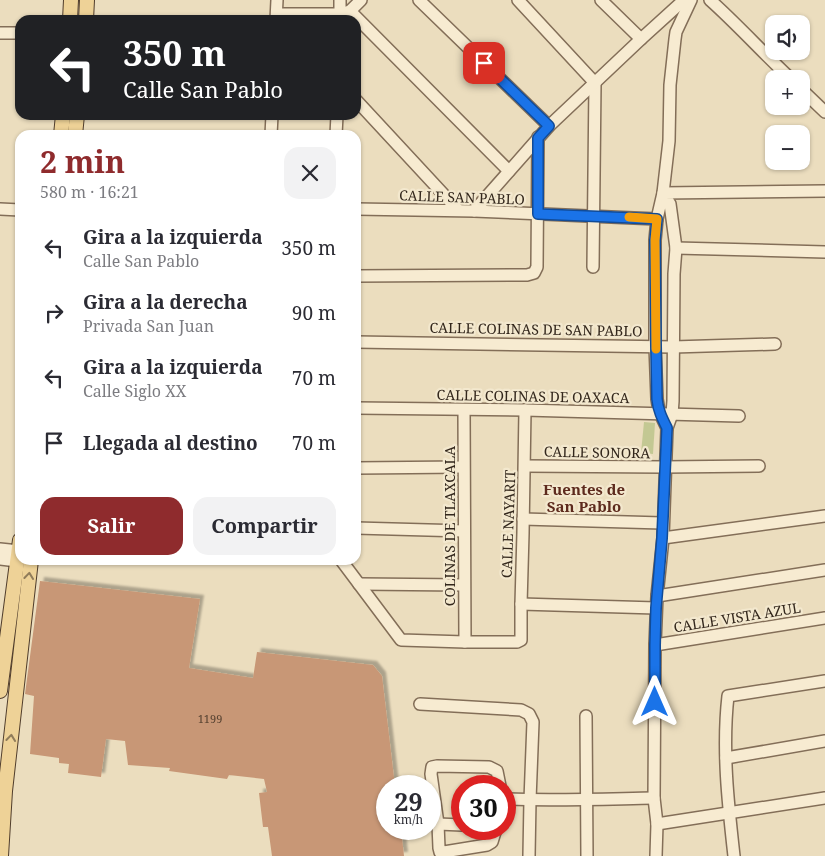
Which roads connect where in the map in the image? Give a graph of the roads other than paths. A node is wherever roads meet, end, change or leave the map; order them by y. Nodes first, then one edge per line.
1 (72, 0) edge
2 (87, 0) edge
3 (277, 0) edge
4 (340, 0) edge
5 (361, 0) edge
6 (419, 0) edge
7 (518, 0) edge
8 (601, 0) edge
9 (684, 0) edge
10 (692, 0) edge
11 (710, 0) edge
12 (70, 15) edge
13 (86, 15) edge
14 (277, 15) edge
15 (344, 15) edge
16 (361, 31) edge
17 (0, 33) edge
18 (15, 33) edge
19 (640, 39) junction
20 (781, 70) edge
21 (595, 83) junction
22 (810, 98) edge
23 (361, 105) edge
24 (825, 112) edge
25 (549, 126) junction
26 (538, 138) junction
27 (509, 171) junction
28 (825, 191) edge
29 (663, 192) junction
30 (0, 209) edge
31 (361, 209) edge
32 (15, 210) edge
33 (458, 210) junction
34 (474, 211) junction
35 (538, 214) junction
36 (594, 216) junction
37 (657, 219) junction
38 (676, 248) junction
39 (825, 252) edge
40 (593, 267) dead end
41 (361, 276) edge
42 (361, 342) edge
43 (775, 344) dead end
44 (656, 346) junction
45 (673, 347) junction
46 (361, 408) edge
47 (464, 410) junction
48 (525, 410) junction
49 (666, 414) junction
50 (739, 416) dead end
51 (525, 466) junction
52 (759, 466) dead end
53 (463, 467) junction
54 (664, 467) junction
55 (361, 468) edge
56 (825, 516) edge
57 (523, 519) junction
58 (662, 523) junction
59 (361, 528) edge
60 (464, 531) junction
61 (662, 538) junction
62 (0, 549) edge
63 (15, 552) edge
64 (15, 555) edge
65 (0, 559) edge
66 (20, 565) edge
67 (21, 565) edge
68 (345, 565) edge
69 (825, 570) edge
70 (359, 584) junction
71 (464, 585) junction
72 (657, 596) junction
73 (521, 604) junction
74 (656, 608) junction
75 (825, 618) edge
76 (465, 642) junction
77 (655, 645) junction
78 (825, 681) edge
79 (0, 691) edge
80 (420, 704) dead end
81 (586, 716) dead end
82 (825, 741) edge
83 (726, 758) junction
84 (431, 775) edge
85 (498, 775) edge
86 (654, 798) junction
87 (825, 798) edge
88 (516, 799) edge
89 (530, 800) junction
90 (587, 800) junction
91 (729, 814) junction
92 (657, 824) junction
93 (439, 840) edge
94 (493, 840) edge
95 (1, 856) edge
96 (530, 856) edge
97 (587, 856) edge
98 (656, 856) edge
99 (734, 856) edge

1 - 12 main road
2 - 13 main road
3 - 14 street
4 - 15 street
5 - 15 street
6 - 25 street
7 - 21 street
8 - 19 street
9 - 19 street
10 - 29 street
11 - 20 street
16 - 27 street
17 - 18 street
19 - 21 street
21 - 25 street
21 - 36 street
22 - 24 street
23 - 33 street
25 - 26 street
26 - 27 street
26 - 35 street
27 - 34 street
28 - 29 street
29 - 37 street
29 - 38 street
30 - 32 street
31 - 33 street, CALLE SAN PABLO
33 - 34 street, CALLE SAN PABLO
34 - 35 street, CALLE SAN PABLO
35 - 36 street, CALLE SAN PABLO
35 - 41 street
36 - 37 street, CALLE SAN PABLO
36 - 40 street
37 - 44 street
38 - 39 street
38 - 45 street
42 - 44 street, CALLE COLINAS DE SAN PABLO
43 - 45 street, CALLE COLINAS DE SAN PABLO
44 - 45 street, CALLE COLINAS DE SAN PABLO
44 - 49 street
45 - 49 street
46 - 47 street, CALLE COLINAS DE OAXACA
47 - 48 street, CALLE COLINAS DE OAXACA
47 - 53 street, COLINAS DE TLAXCALA
48 - 49 street, CALLE COLINAS DE OAXACA
48 - 51 street, CALLE NAYARIT
49 - 50 street, CALLE COLINAS DE OAXACA
49 - 54 street
51 - 54 street, CALLE SONORA
51 - 57 street, CALLE NAYARIT
52 - 54 street, CALLE SONORA
53 - 55 street
53 - 60 street, COLINAS DE TLAXCALA
54 - 58 street
56 - 61 street
57 - 58 street
57 - 73 street, CALLE NAYARIT
58 - 61 street
59 - 60 street
60 - 71 street, COLINAS DE TLAXCALA
61 - 72 street
62 - 63 street
64 - 65 street
66 - 79 main road
95 -> 67 main road
68 - 70 street
69 - 72 street
70 - 71 street
70 - 76 street
71 - 76 street, COLINAS DE TLAXCALA
72 - 74 street
73 - 74 street
73 - 76 street, CALLE NAYARIT
74 - 77 street
75 - 77 street, CALLE VISTA AZUL
77 - 86 street
78 - 83 street
80 - 89 street
81 - 90 street
82 - 83 street
83 - 91 street
84 - 85 street
86 - 90 street
86 - 92 street
87 - 91 street
88 - 89 street
89 - 90 street
89 - 96 street
90 - 97 street
91 - 92 street
91 - 99 street
92 - 98 street
93 - 94 street

